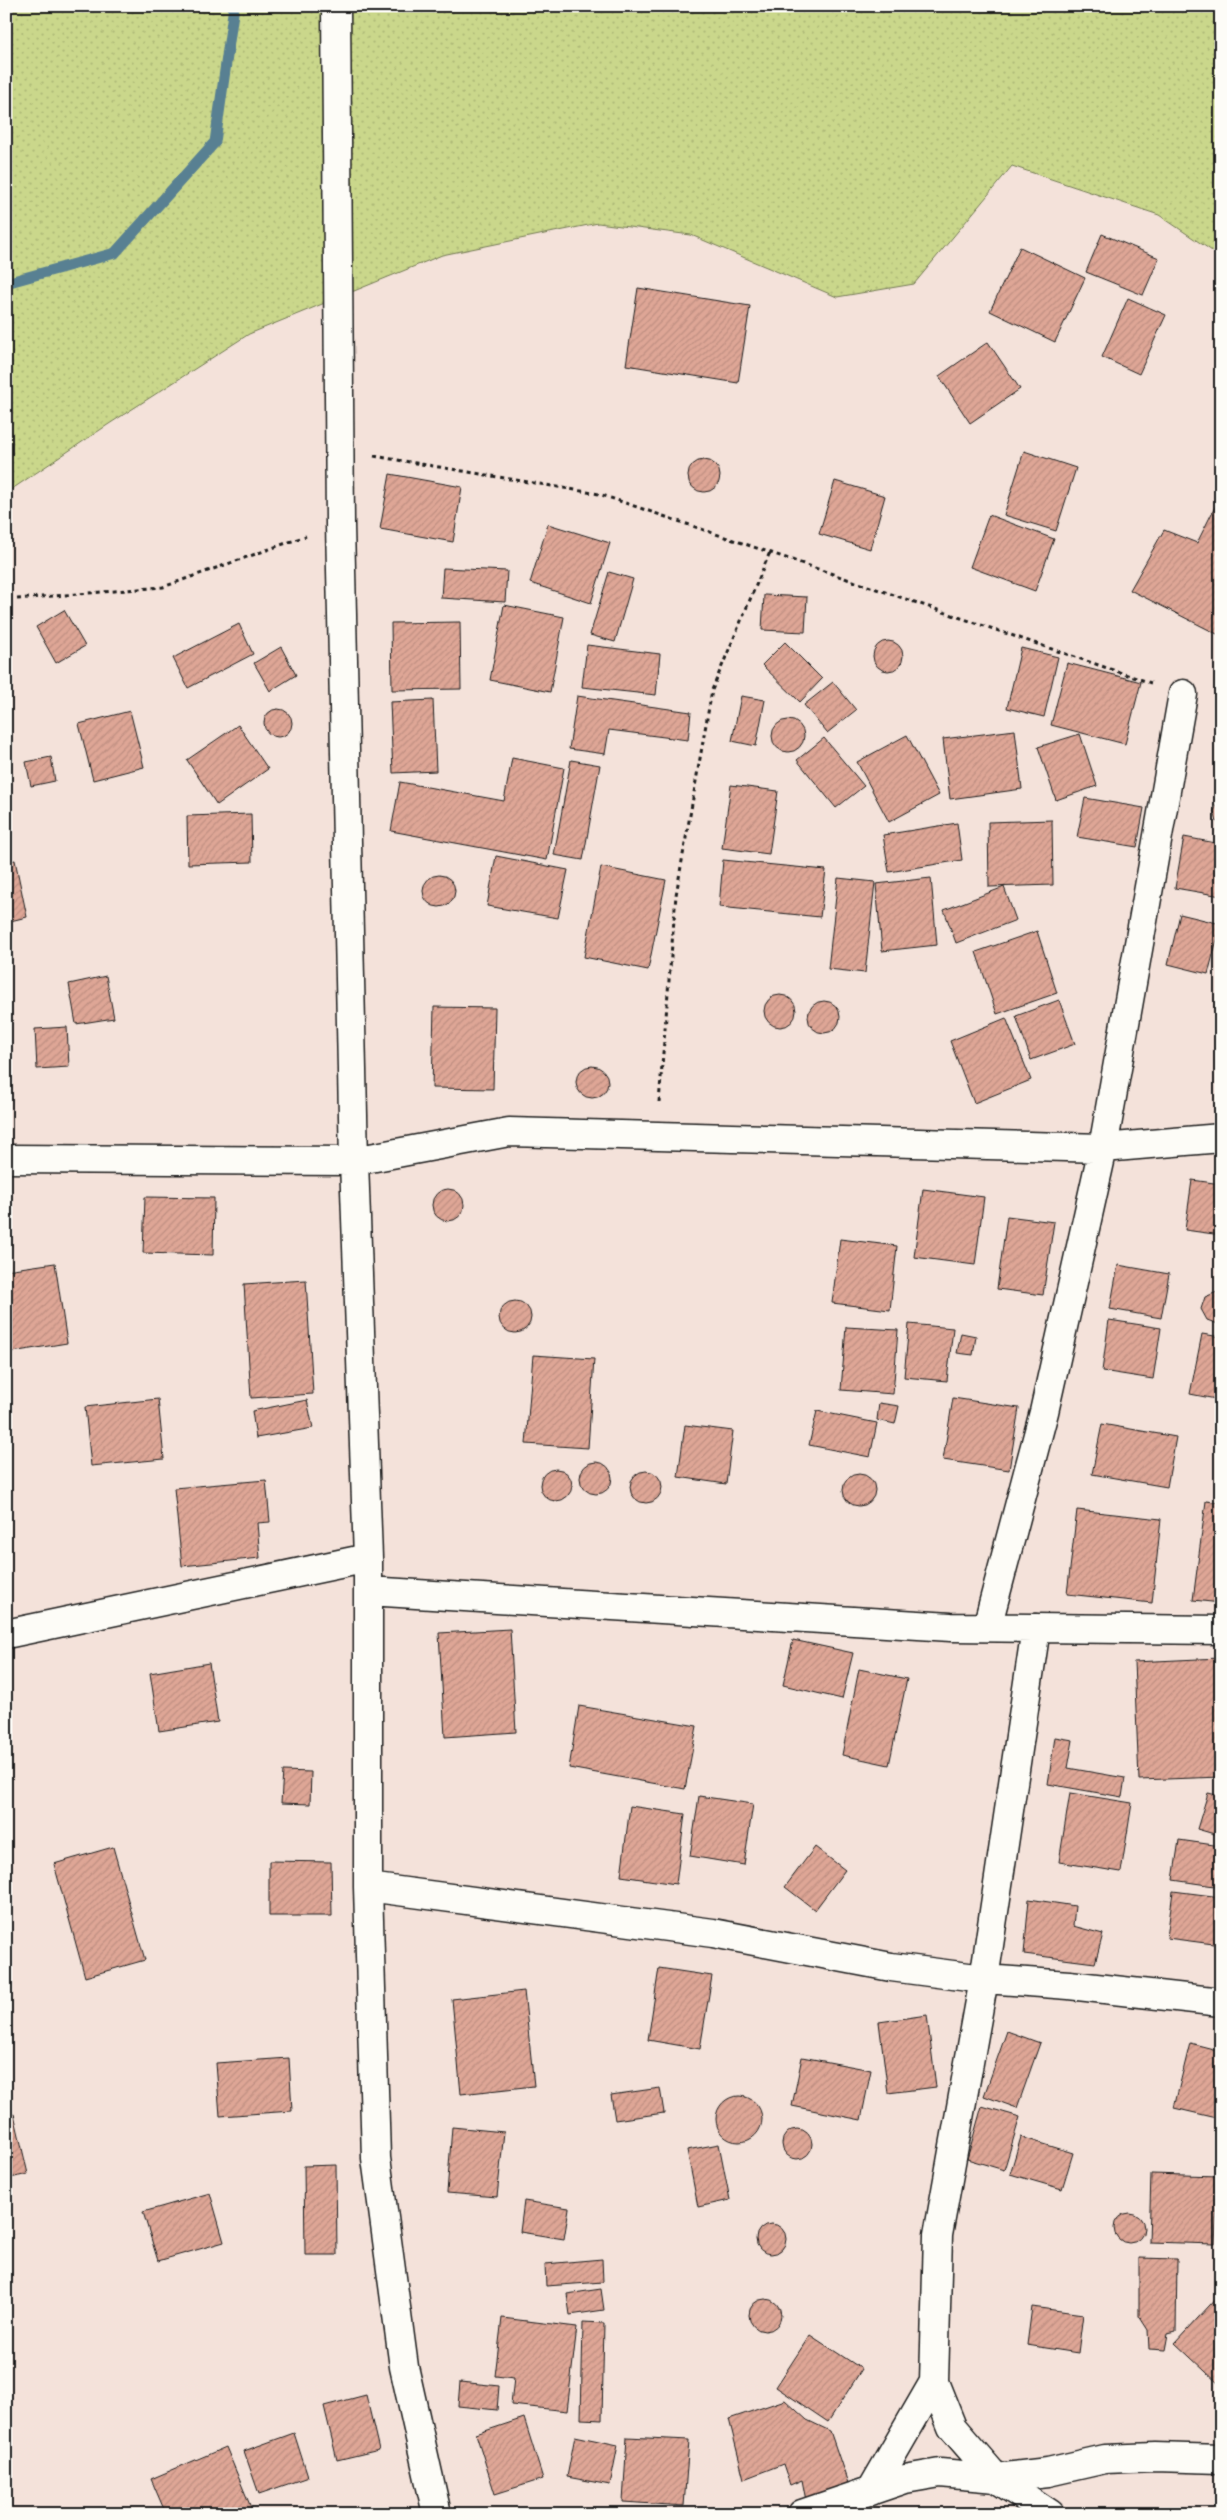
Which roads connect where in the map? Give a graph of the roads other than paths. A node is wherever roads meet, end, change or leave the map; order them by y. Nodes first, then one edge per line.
1 (336, 6) edge
2 (1183, 694) road end
3 (1221, 1138) edge
4 (1103, 1148) junction
5 (6, 1159) edge
6 (354, 1161) junction
7 (368, 1558) junction
8 (368, 1591) junction
9 (986, 1627) junction
10 (1036, 1628) junction
11 (1221, 1630) edge
12 (6, 1634) edge
13 (368, 1887) junction
14 (984, 1979) junction
15 (1221, 2002) edge
16 (934, 2382) junction
17 (1221, 2459) edge
18 (996, 2478) junction
19 (872, 2491) junction
20 (437, 2514) edge
21 (802, 2514) edge
22 (1050, 2514) edge

1 - 6 street
2 - 4 street
3 - 4 street
4 - 6 street
4 - 9 street
5 - 6 street
6 - 7 street
7 - 8 street
7 - 12 street
8 - 9 street
8 - 13 street
9 - 10 street
10 - 11 street
10 - 14 street
13 - 14 street
13 - 20 street
14 - 15 street
14 - 16 street
16 - 18 street
16 - 19 street
17 - 18 street
18 - 19 street
18 - 22 street
19 - 21 street

